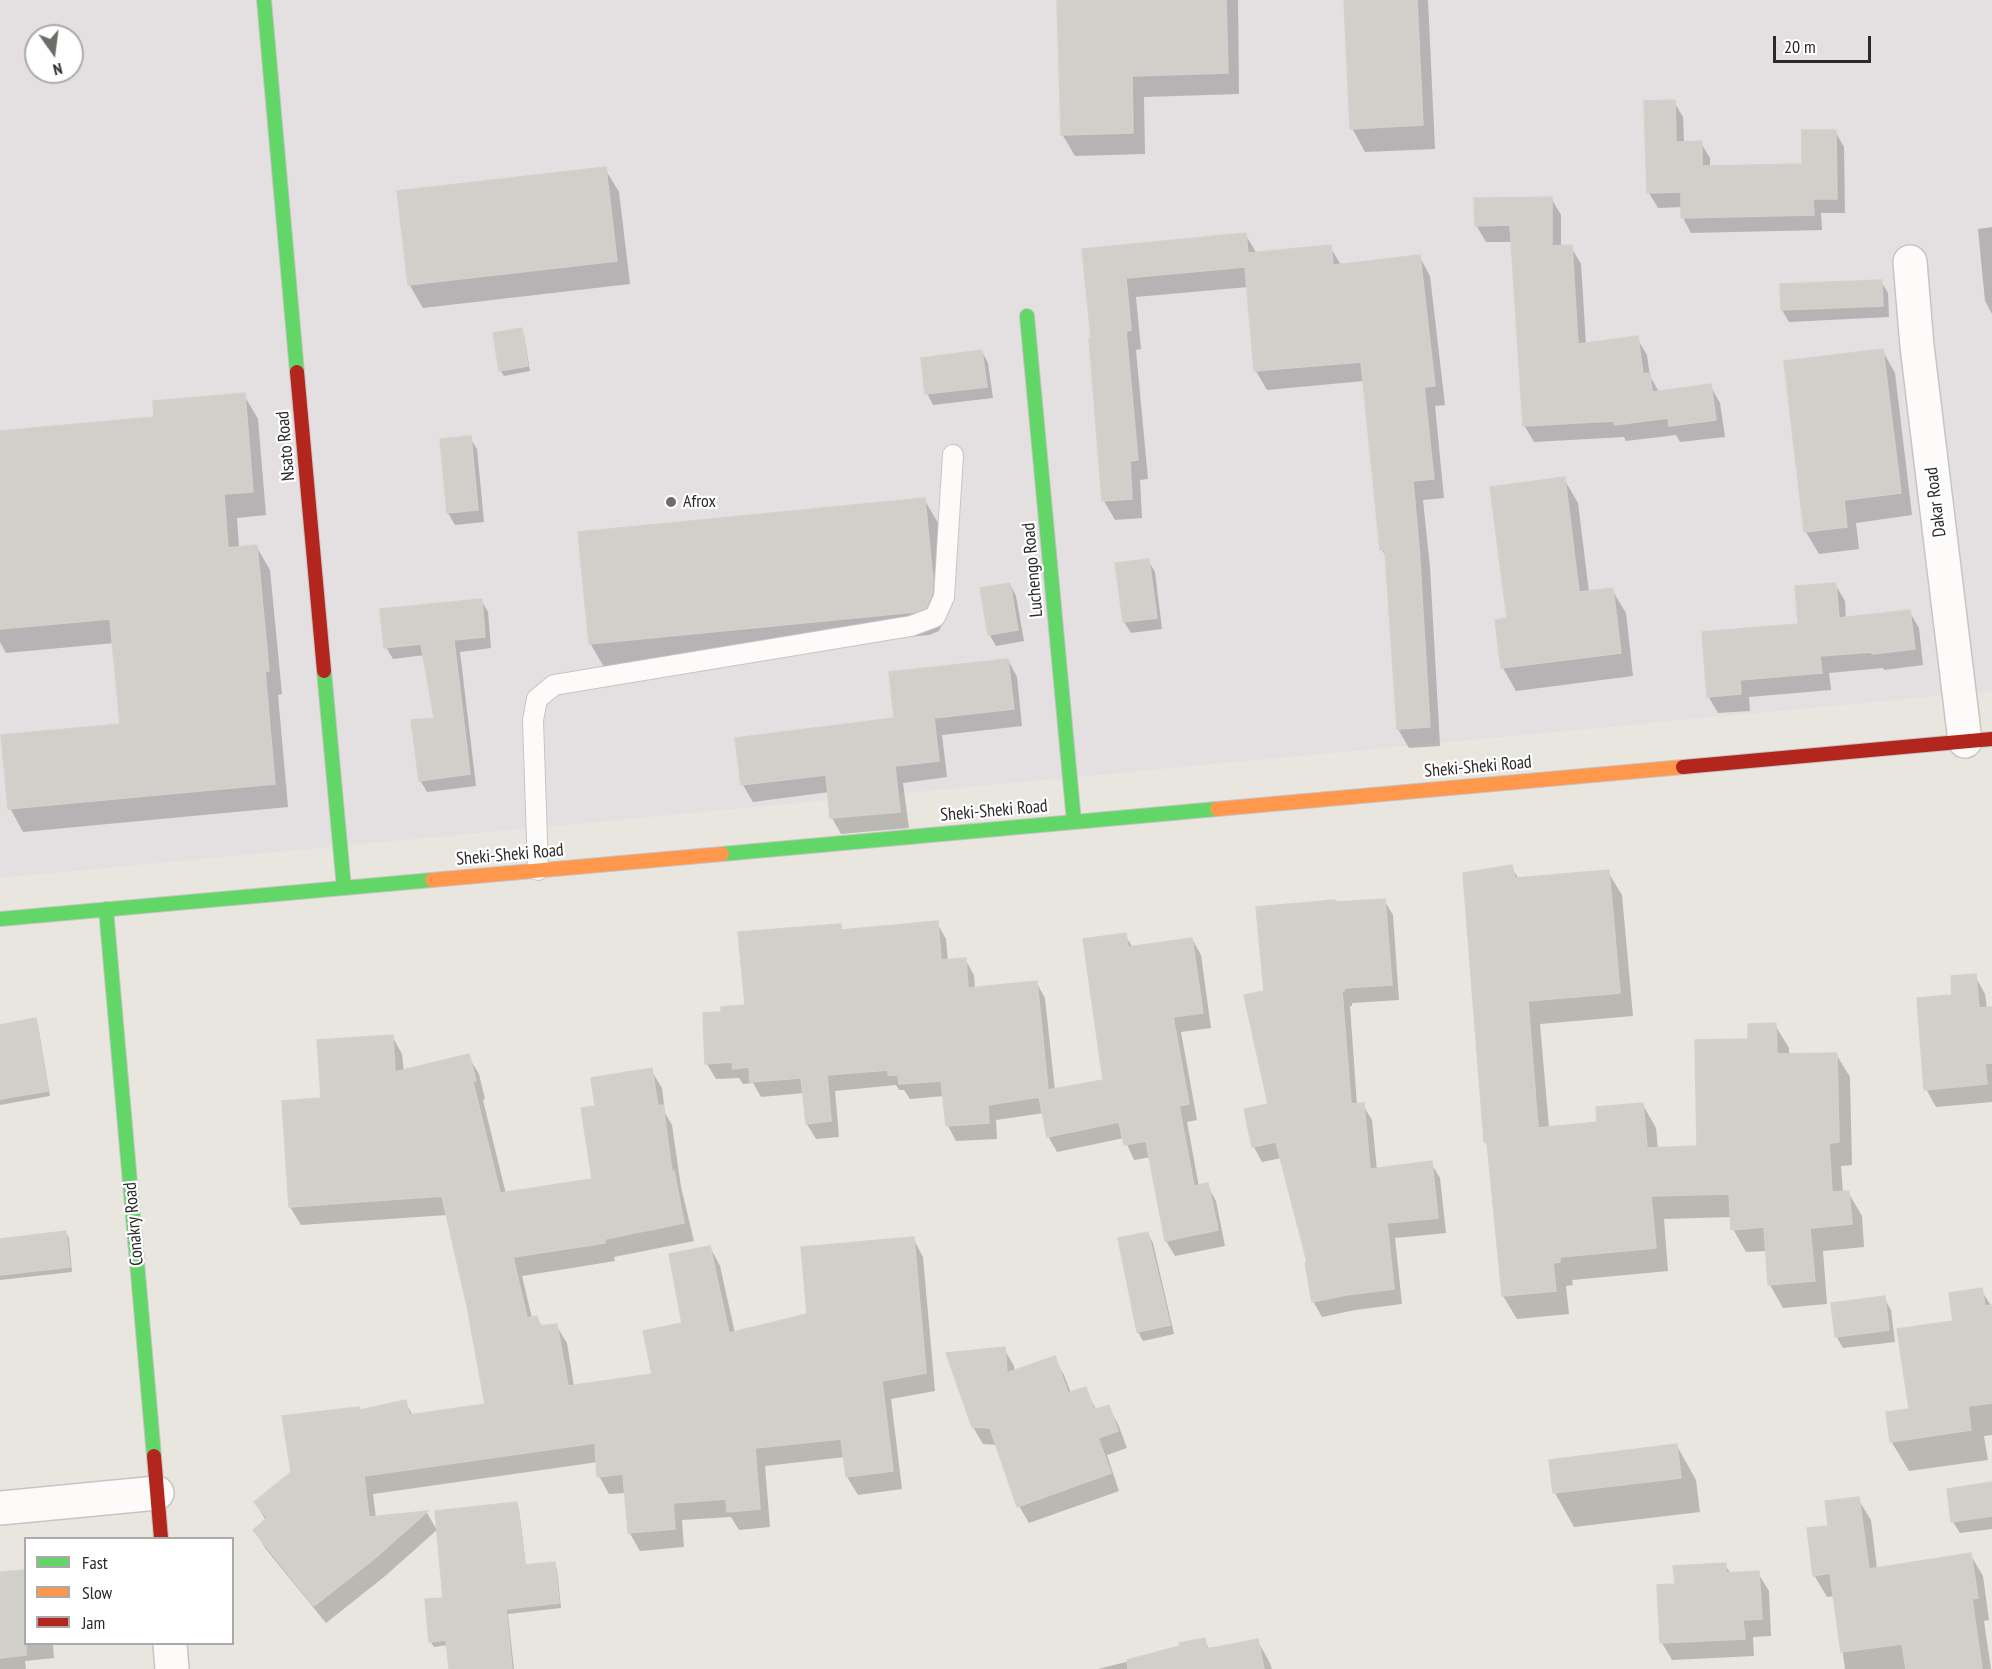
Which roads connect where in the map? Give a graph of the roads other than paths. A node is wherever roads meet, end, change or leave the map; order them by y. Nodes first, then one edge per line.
1 (264, 0) edge
2 (1910, 262) dead end
3 (1027, 316) dead end
4 (953, 455) dead end
5 (1978, 740) edge
6 (1074, 822) junction
7 (538, 870) junction
8 (344, 888) junction
9 (106, 909) junction
10 (0, 919) edge
11 (157, 1493) junction
12 (0, 1508) edge
13 (161, 1537) edge
14 (170, 1645) edge
15 (172, 1669) edge

1 - 8 street, Nsato Road
2 - 5 street, Dakar Road
3 - 6 street, Luchengo Road
4 - 7 lane
5 - 6 street, Sheki-Sheki Road
6 - 7 street, Sheki-Sheki Road
7 - 8 street, Sheki-Sheki Road
8 - 9 street, Sheki-Sheki Road
9 - 10 street, Sheki-Sheki Road
9 - 11 street, Conakry Road
11 - 12 street
11 - 13 street, Conakry Road
14 - 15 street

